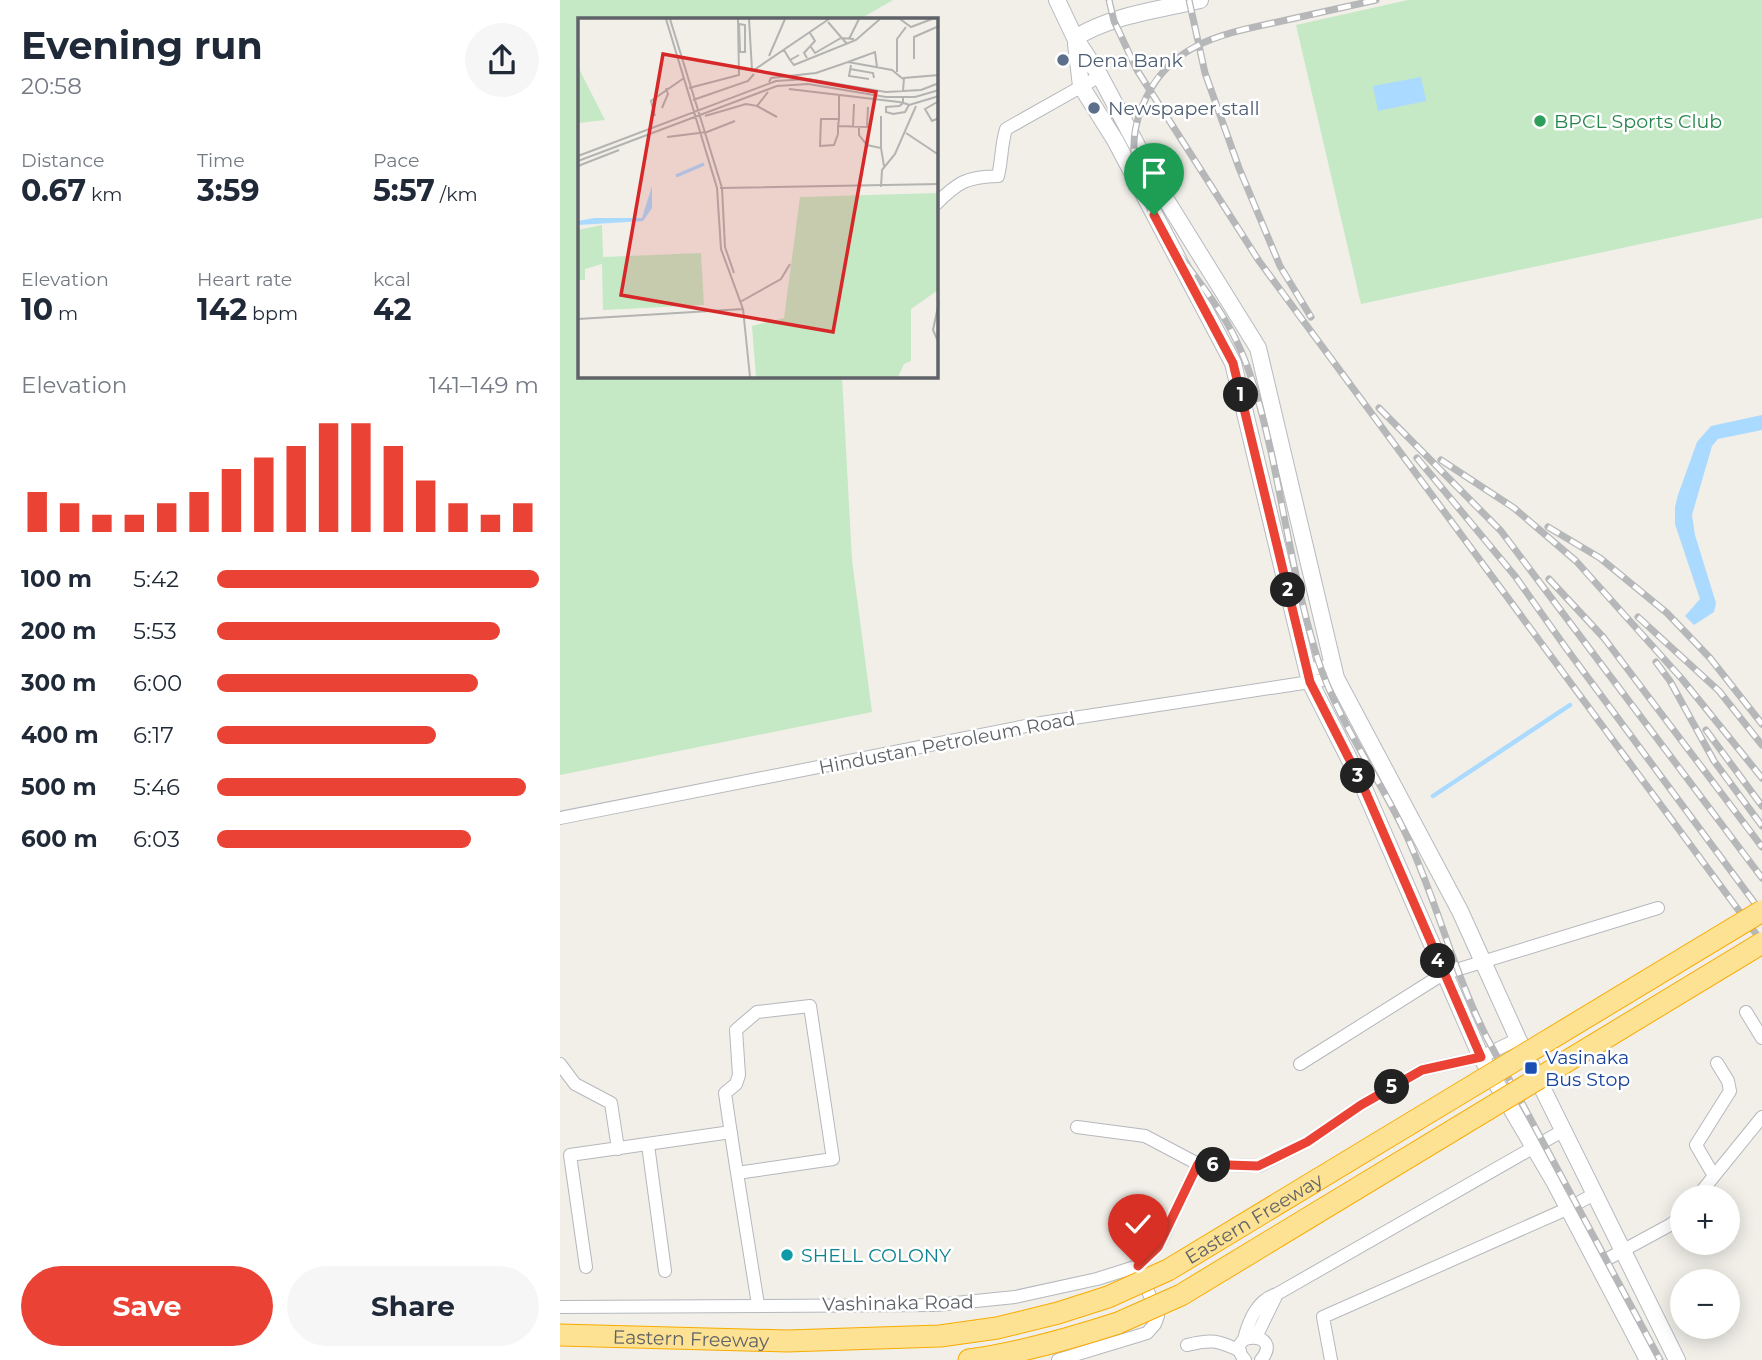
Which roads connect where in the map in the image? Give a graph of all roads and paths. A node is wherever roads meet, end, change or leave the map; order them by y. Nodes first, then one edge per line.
1 (1057, 0) edge
2 (1200, 0) edge
3 (1075, 38) junction
4 (1100, 76) junction
5 (1081, 86) junction
6 (938, 202) edge
7 (1335, 671) junction
8 (1309, 676) junction
9 (560, 818) edge
10 (1658, 908) dead end
11 (1762, 911) edge
12 (1762, 943) edge
13 (1481, 961) junction
14 (1443, 974) junction
15 (1746, 1012) dead end
16 (1762, 1038) edge
17 (1518, 1039) junction
18 (1481, 1057) junction
19 (1717, 1063) dead end
20 (560, 1064) edge
21 (1300, 1064) dead end
22 (1762, 1117) edge
23 (1077, 1127) dead end
24 (1564, 1130) junction
25 (731, 1132) junction
26 (648, 1145) junction
27 (1535, 1147) junction
28 (618, 1149) junction
29 (1198, 1164) junction
30 (1582, 1168) junction
31 (737, 1173) junction
32 (1714, 1175) junction
33 (1555, 1183) junction
34 (1706, 1185) edge
35 (1596, 1193) junction
36 (1569, 1209) junction
37 (1670, 1225) edge
38 (1622, 1251) junction
39 (1598, 1265) junction
40 (1138, 1266) junction
41 (586, 1267) dead end
42 (665, 1270) dead end
43 (758, 1305) junction
44 (560, 1307) edge
45 (1658, 1319) junction
46 (1634, 1334) junction
47 (560, 1335) edge
48 (1188, 1345) dead end
49 (1246, 1347) edge
50 (969, 1360) edge
51 (1058, 1360) edge
52 (1261, 1360) edge
53 (1331, 1360) edge
54 (1648, 1360) edge
55 (1677, 1360) edge

1 - 3 main road
2 - 3 main road
3 - 4 main road
3 - 5 main road
4 - 5 street
4 - 7 main road
5 - 6 street
5 - 8 main road
7 - 8 street, Hindustan Petroleum Road
7 - 13 main road
8 - 9 street, Hindustan Petroleum Road
8 - 14 main road
10 - 13 street
11 - 47 highway, Eastern Freeway, bridge
12 - 50 highway, Eastern Freeway, bridge
13 - 14 street
13 - 17 main road
14 - 18 main road
14 - 21 street
15 - 16 street
17 - 18 street
17 - 24 main road
18 - 27 main road
18 - 29 street
19 - 32 street
20 - 28 street
22 - 32 street
23 - 29 street
24 - 27 street
24 - 30 main road
25 - 26 street
25 - 31 street
25 - 31 street
26 - 28 street
26 - 42 street
27 - 33 main road
27 - 49 street
28 - 41 street
29 - 40 street
30 - 33 main road
30 - 35 main road
31 - 43 street
32 - 34 street
33 - 36 main road
35 - 36 street
35 - 38 main road
36 - 39 main road
36 - 53 street
37 - 38 street
38 - 39 street
38 - 45 main road
39 - 46 main road
40 - 43 street, Vashinaka Road
40 - 51 street
43 - 44 street, Vashinaka Road
45 - 46 main road
45 - 55 main road
46 - 54 main road
48 - 49 street
49 - 52 street

